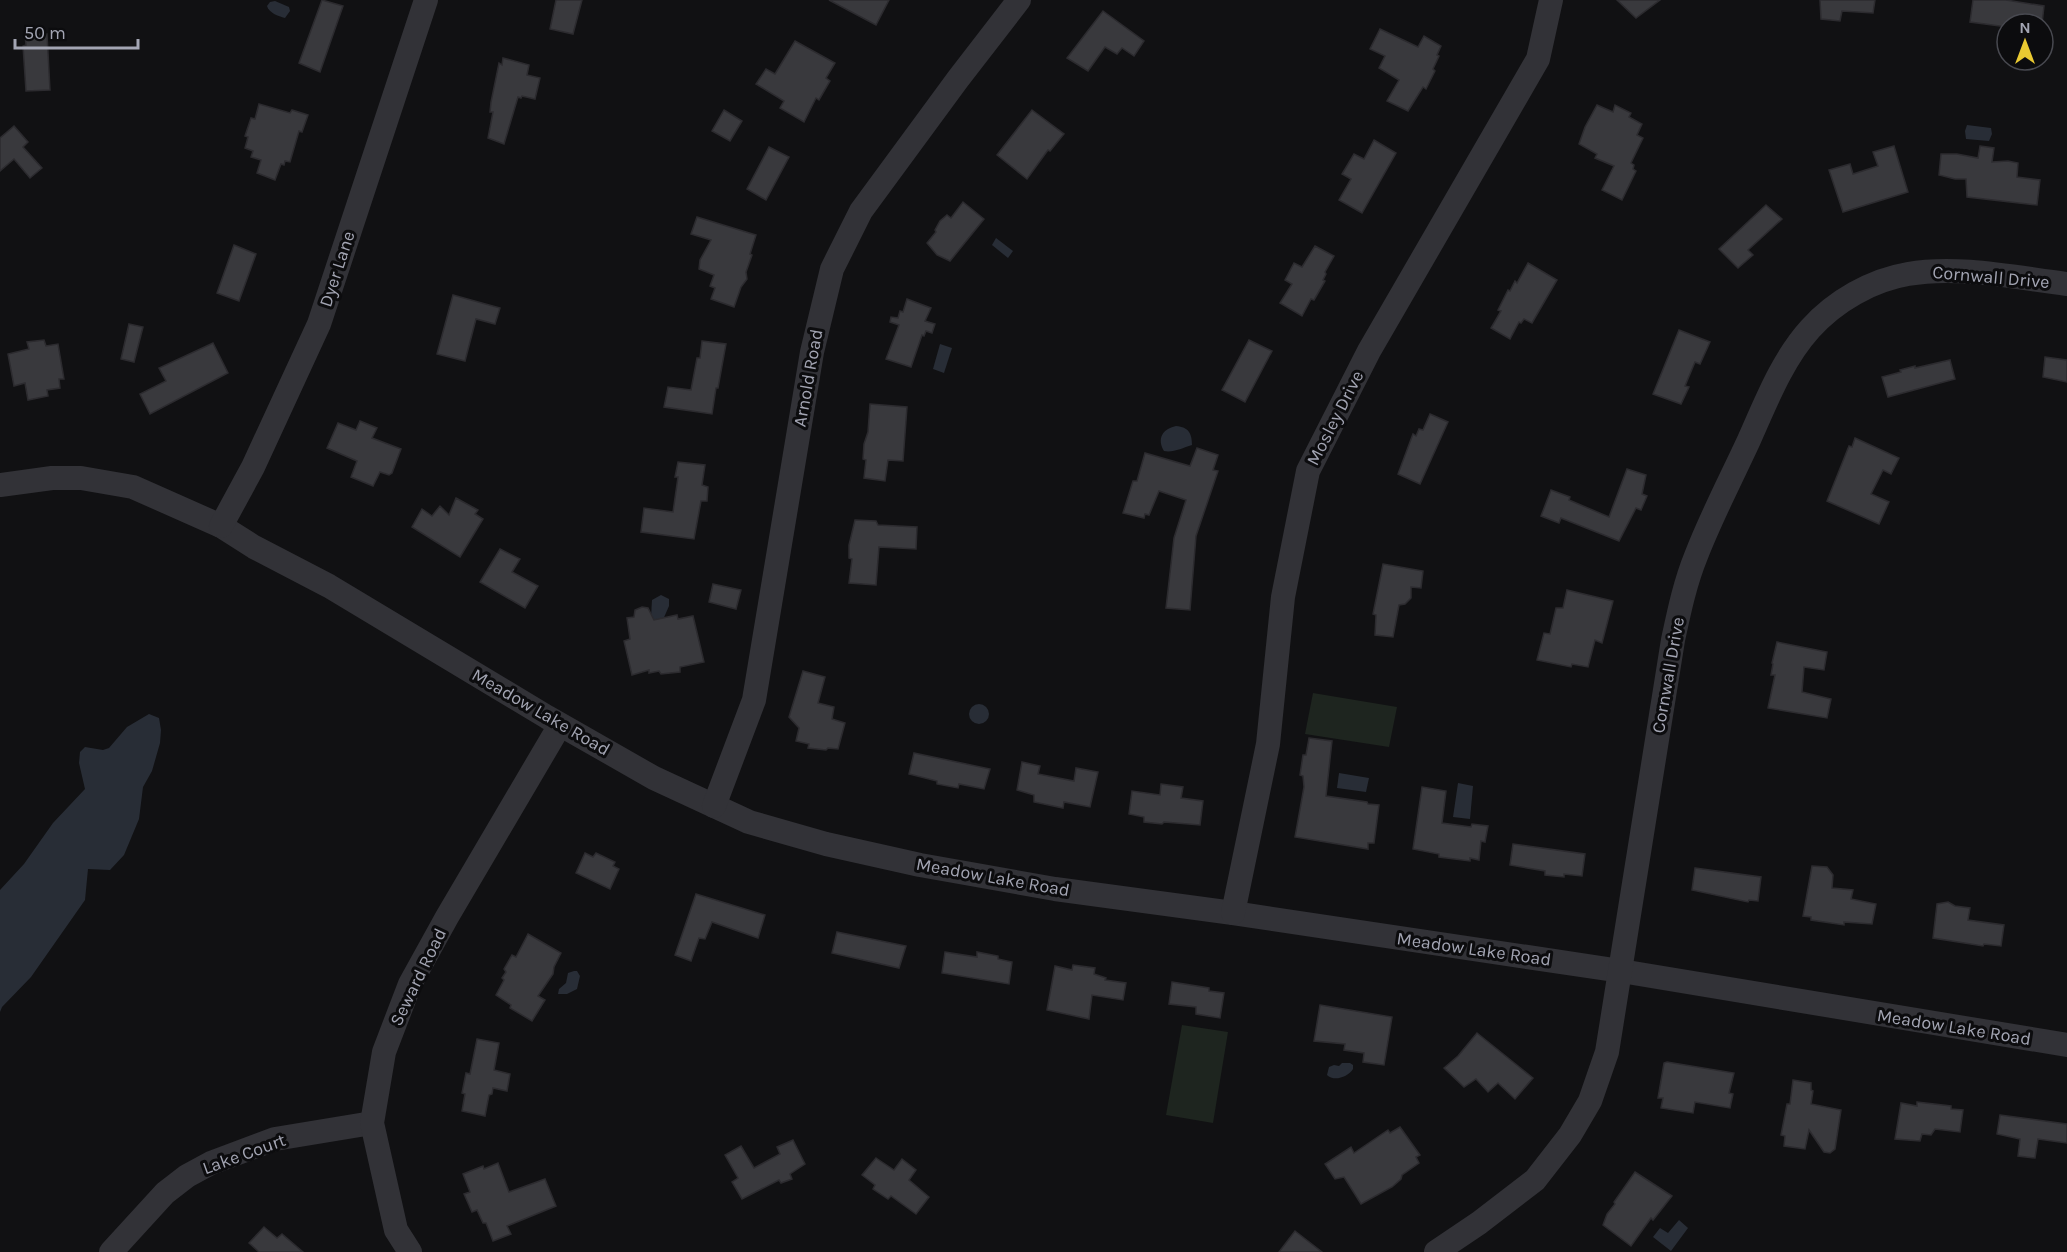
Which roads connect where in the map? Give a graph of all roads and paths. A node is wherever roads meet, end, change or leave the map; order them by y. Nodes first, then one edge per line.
1 (426, 0) edge
2 (1019, 0) edge
3 (1551, 0) edge
4 (2067, 284) edge
5 (0, 485) edge
6 (221, 526) junction
7 (560, 725) junction
8 (714, 806) junction
9 (1233, 913) junction
10 (1621, 971) junction
11 (2067, 1045) edge
12 (372, 1123) junction
13 (111, 1252) edge
14 (410, 1252) edge
15 (1436, 1252) edge

1 - 6 street, Dyer Lane
2 - 8 street, Arnold Road
3 - 9 street, Mosley Drive
4 - 10 street, Cornwall Drive
5 - 6 street, Meadow Lake Road
6 - 7 street, Meadow Lake Road
7 - 8 street, Meadow Lake Road
7 - 12 street, Seward Road
8 - 9 street, Meadow Lake Road
9 - 10 street, Meadow Lake Road
10 - 11 street, Meadow Lake Road
10 - 15 street, Cornwall Drive
12 - 13 street, Lake Court
12 - 14 street, Seward Road

